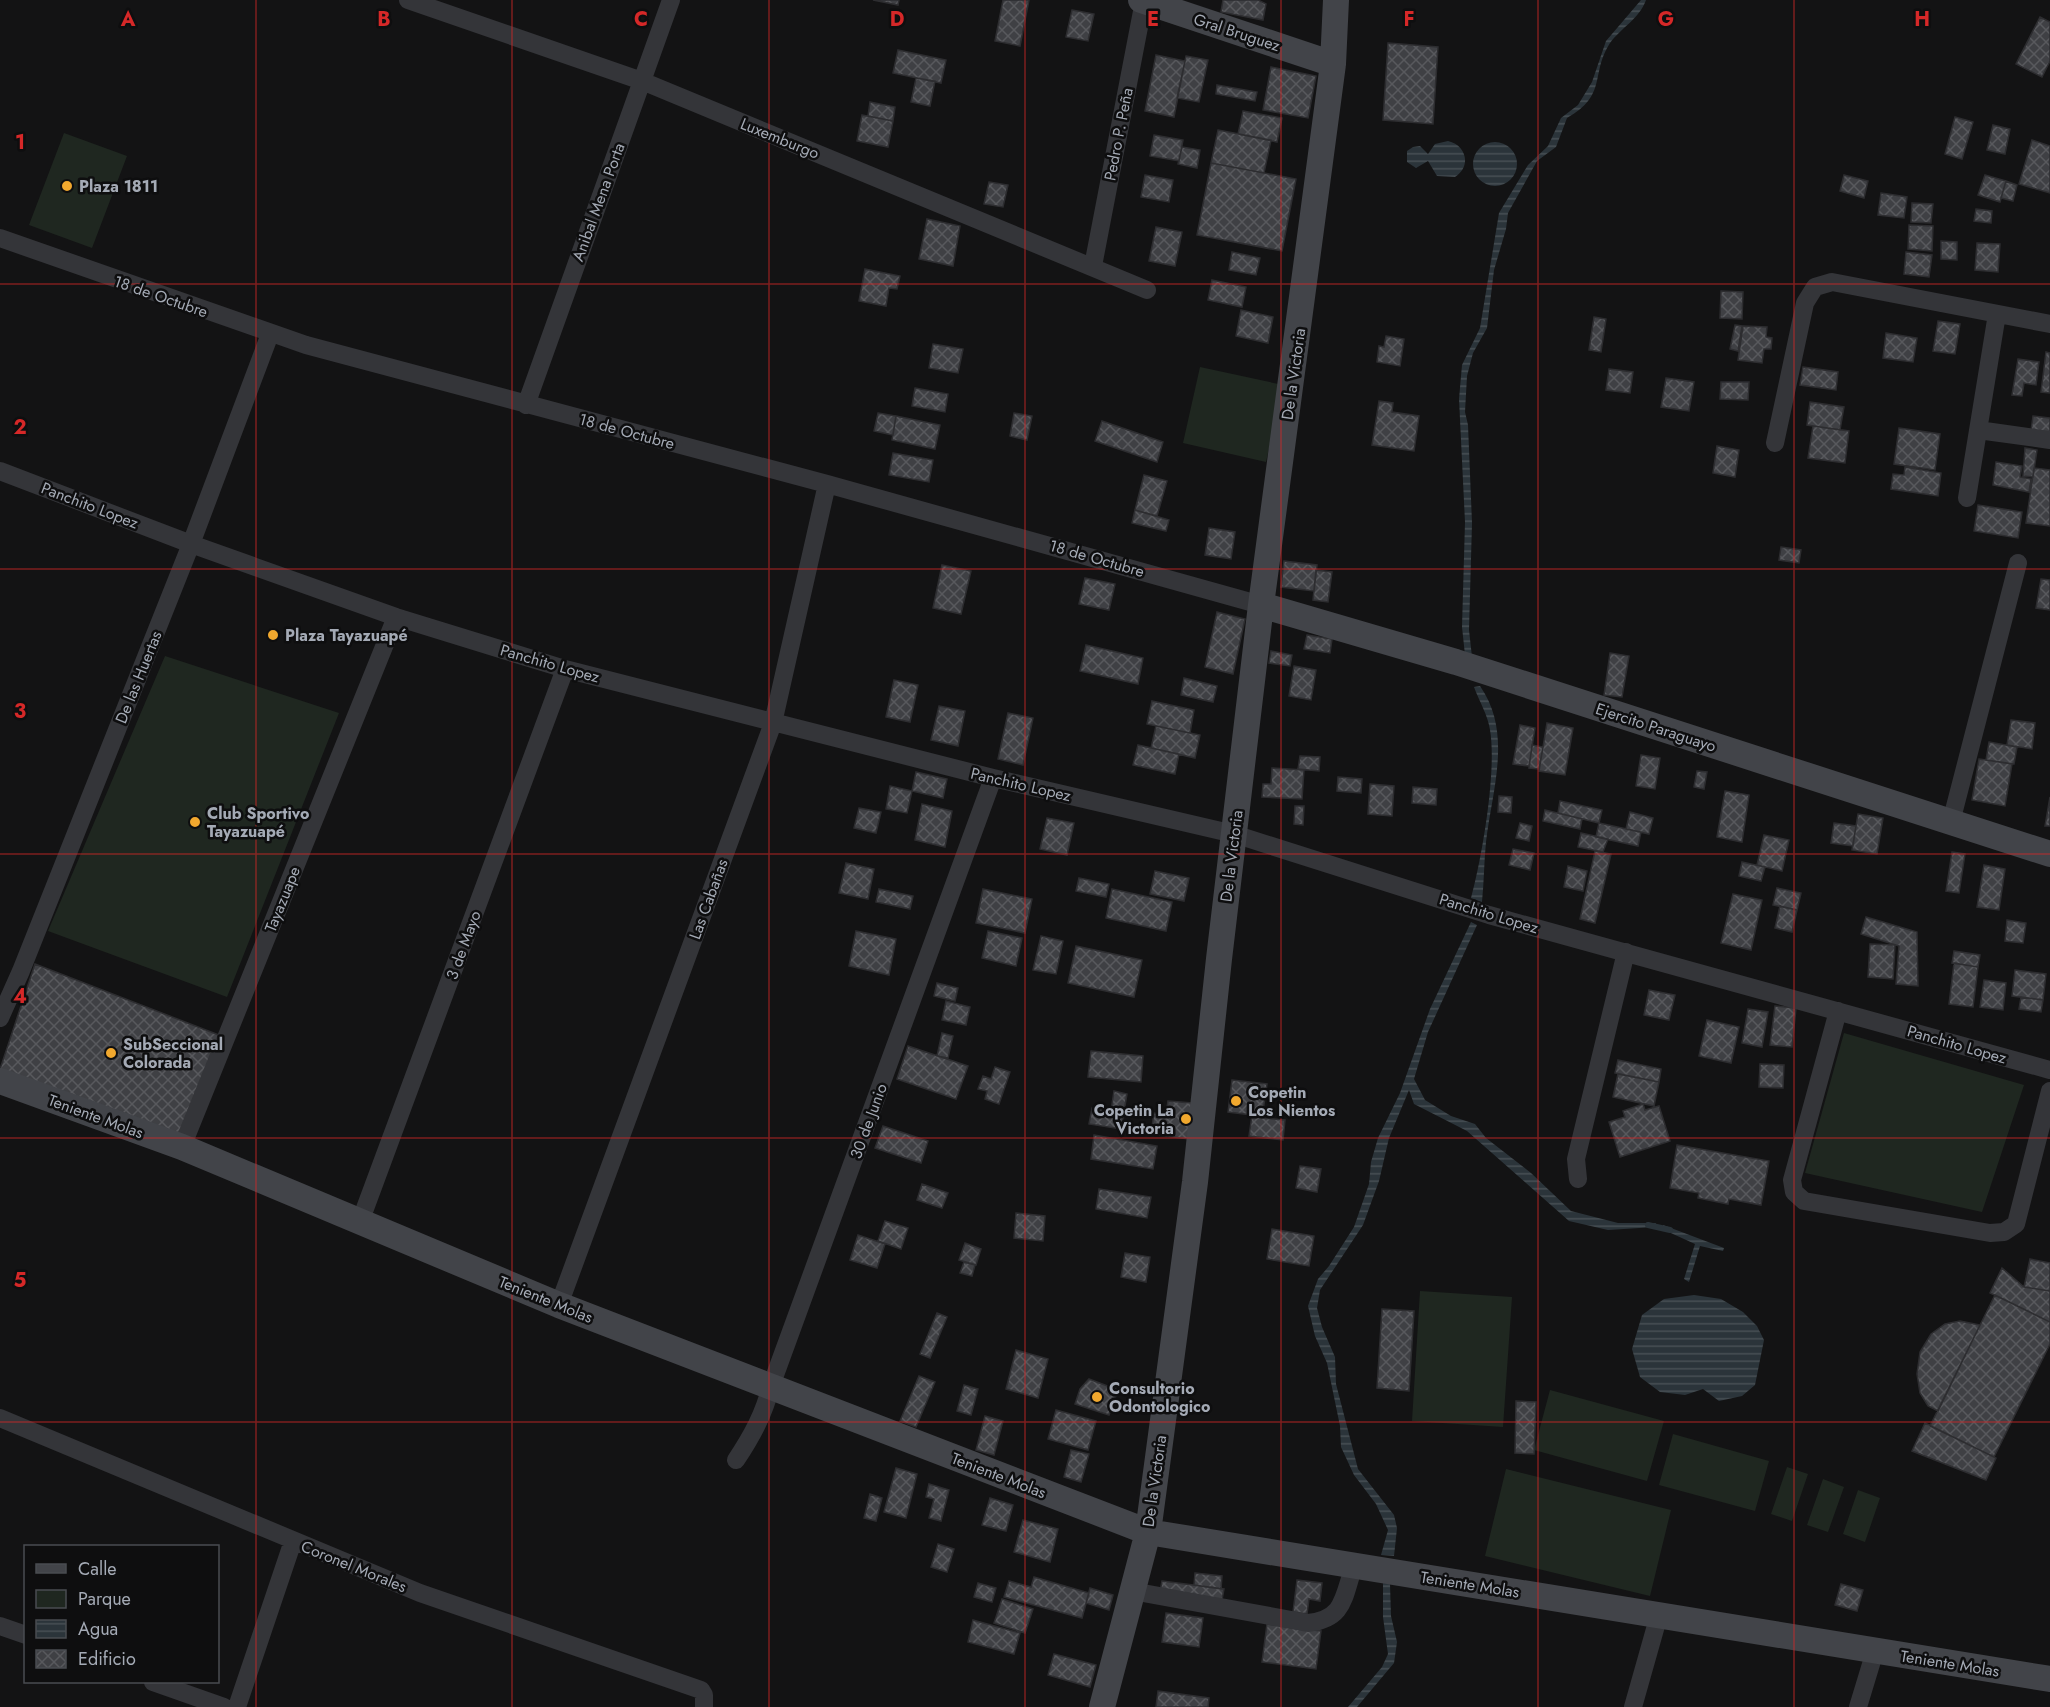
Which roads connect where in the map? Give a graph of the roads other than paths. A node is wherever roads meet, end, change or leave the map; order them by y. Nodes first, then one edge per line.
1 (408, 0) edge
2 (671, 0) edge
3 (1142, 0) edge
4 (1336, 0) edge
5 (1333, 64) junction
6 (642, 81) junction
7 (0, 238) edge
8 (1093, 266) junction
9 (1147, 290) dead end
10 (1997, 314) junction
11 (2050, 324) edge
12 (270, 334) junction
13 (526, 405) junction
14 (1978, 430) junction
15 (2050, 440) edge
16 (1775, 443) dead end
17 (0, 471) edge
18 (827, 484) junction
19 (1967, 498) dead end
20 (191, 544) junction
21 (2018, 563) dead end
22 (1261, 605) junction
23 (396, 617) junction
24 (566, 669) junction
25 (773, 723) junction
26 (993, 778) junction
27 (1951, 822) junction
28 (1234, 834) junction
29 (2050, 854) edge
30 (1626, 952) junction
31 (1838, 1011) junction
32 (0, 1018) edge
33 (2050, 1070) edge
34 (0, 1081) edge
35 (2050, 1091) edge
36 (182, 1147) junction
37 (1578, 1179) dead end
38 (360, 1222) junction
39 (560, 1305) junction
40 (771, 1386) junction
41 (0, 1418) edge
42 (736, 1460) dead end
43 (1148, 1532) junction
44 (293, 1541) junction
45 (1354, 1566) junction
46 (1132, 1591) junction
47 (1659, 1615) junction
48 (0, 1626) edge
49 (24, 1634) edge
50 (1875, 1652) junction
51 (2050, 1679) edge
52 (156, 1683) edge
53 (704, 1705) edge
54 (224, 1707) edge
55 (237, 1707) edge
56 (1102, 1707) edge
57 (1633, 1707) edge
58 (1858, 1707) edge

1 - 6 street, Luxemburgo
2 - 6 street, Anibal Mena Porta
3 - 5 street, Gral Bruguez
3 - 8 street, Pedro P. Peña
4 - 5 street, De la Victoria
5 - 22 street, De la Victoria
6 - 8 street, Luxemburgo
6 - 13 street, Anibal Mena Porta
7 - 12 street, 18 de Octubre
8 - 9 street, Luxemburgo
10 - 11 street
10 - 14 street
10 - 16 street
12 - 13 street, 18 de Octubre
12 - 20 street, De las Huertas
13 - 18 street, 18 de Octubre
14 - 15 street
14 - 19 street
17 - 20 street, Panchito Lopez
18 - 22 street, 18 de Octubre
18 - 25 street, Las Cabañas
20 - 23 street, Panchito Lopez
20 - 32 street, De las Huertas
21 - 27 street
22 - 27 street, Ejercito Paraguayo
22 - 28 street, De la Victoria
23 - 24 street, Panchito Lopez
23 - 36 street, Tayazuape
24 - 25 street, Panchito Lopez
24 - 38 street, 3 de Mayo
25 - 26 street, Panchito Lopez
25 - 39 street, Las Cabañas
26 - 28 street, Panchito Lopez
26 - 40 street, 30 de Junio
27 - 29 street, Ejercito Paraguayo
28 - 30 street, Panchito Lopez
28 - 43 street, De la Victoria
30 - 31 street, Panchito Lopez
30 - 37 street
31 - 33 street, Panchito Lopez
31 - 35 street
34 - 36 street, Teniente Molas
36 - 38 street, Teniente Molas
38 - 39 street, Teniente Molas
39 - 40 street, Teniente Molas
40 - 42 street, 30 de Junio
40 - 43 street, Teniente Molas
41 - 44 street, Coronel Morales
43 - 45 street, Teniente Molas
43 - 46 street, De la Victoria
44 - 53 street, Coronel Morales
44 - 55 street
45 - 46 street
45 - 47 street, Teniente Molas
46 - 56 street, De la Victoria
47 - 50 street, Teniente Molas
47 - 57 street
48 - 49 street
50 - 51 street, Teniente Molas
50 - 58 street
52 - 54 street

